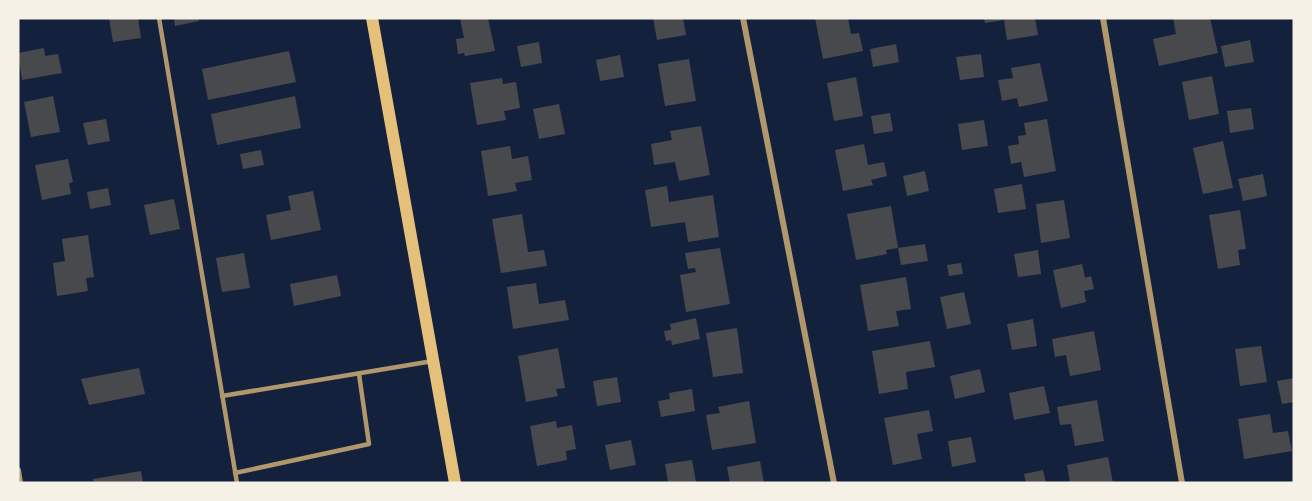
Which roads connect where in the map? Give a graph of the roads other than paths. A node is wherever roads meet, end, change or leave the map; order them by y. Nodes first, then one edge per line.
1 (159, 18) edge
2 (372, 18) edge
3 (743, 18) edge
4 (1103, 18) edge
5 (433, 361) junction
6 (358, 374) junction
7 (222, 396) junction
8 (18, 470) edge
9 (235, 473) junction
10 (20, 483) edge
11 (237, 483) edge
12 (455, 483) edge
13 (834, 483) edge
14 (1182, 483) edge

1 - 7 lane
2 - 5 main road
3 - 13 street
4 - 14 street
5 - 6 lane
5 - 12 main road
6 - 7 lane
6 - 9 lane
7 - 9 lane
8 - 10 street
9 - 11 lane

